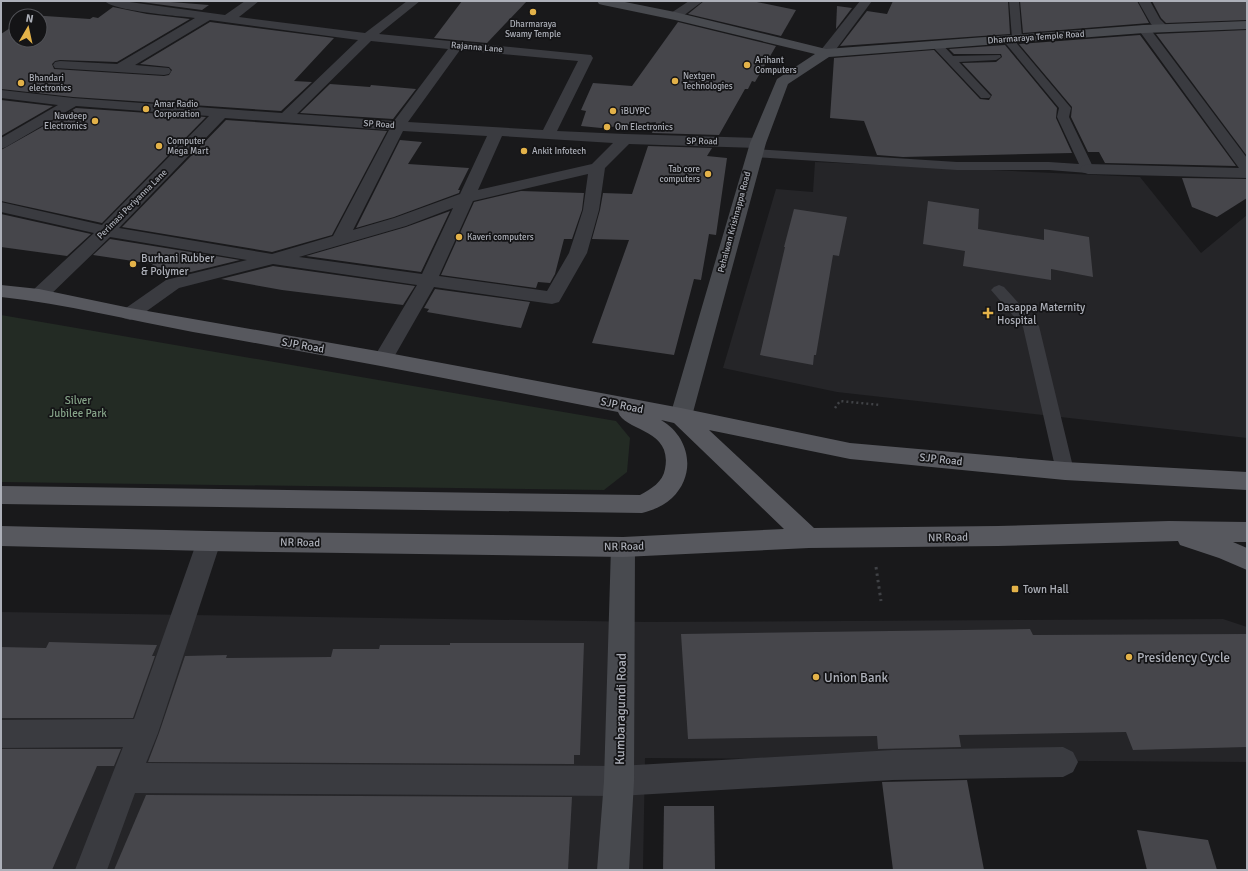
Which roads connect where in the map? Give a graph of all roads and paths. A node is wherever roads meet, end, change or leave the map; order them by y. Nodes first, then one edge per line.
1 (111, 1) edge
2 (253, 1) edge
3 (414, 1) edge
4 (603, 1) edge
5 (697, 1) edge
6 (866, 1) edge
7 (1014, 1) edge
8 (1144, 1) edge
9 (208, 16) junction
10 (675, 16) junction
11 (227, 19) junction
12 (1247, 25) edge
13 (1163, 28) junction
14 (1144, 29) junction
15 (368, 37) junction
16 (1012, 39) junction
17 (936, 44) junction
18 (457, 45) junction
19 (826, 53) junction
20 (996, 57) dead end
21 (950, 59) junction
22 (60, 65) dead end
23 (120, 68) junction
24 (164, 71) dead end
25 (1, 94) edge
26 (985, 96) dead end
27 (73, 102) junction
28 (222, 112) junction
29 (286, 117) junction
30 (398, 126) junction
31 (497, 131) junction
32 (548, 134) junction
33 (625, 139) junction
34 (1, 144) edge
35 (756, 148) junction
36 (597, 167) junction
37 (1247, 168) edge
38 (1088, 170) junction
39 (1247, 174) edge
40 (465, 198) junction
41 (1, 207) edge
42 (106, 231) junction
43 (340, 239) junction
44 (273, 259) junction
45 (428, 281) junction
46 (999, 290) dead end
47 (1, 291) edge
48 (39, 295) junction
49 (130, 314) junction
50 (383, 360) junction
51 (611, 403) junction
52 (880, 405) dead end
53 (835, 408) dead end
54 (681, 416) junction
55 (1065, 471) junction
56 (1247, 480) edge
57 (1, 495) edge
58 (1169, 532) junction
59 (1247, 532) edge
60 (1, 536) edge
61 (809, 538) junction
62 (210, 541) junction
63 (623, 547) junction
64 (1247, 560) edge
65 (876, 566) dead end
66 (881, 601) dead end
67 (144, 733) junction
68 (1, 734) edge
69 (1063, 762) dead end
70 (125, 778) junction
71 (619, 781) junction
72 (91, 870) edge
73 (613, 870) edge

1 - 9 street, Rajanna Lane
2 - 11 street
3 - 15 street
4 - 10 main road
5 - 10 street
6 - 19 street
7 - 16 lane
8 - 13 street
9 - 11 street, Rajanna Lane
9 - 23 street
10 - 19 main road
11 - 15 street, Rajanna Lane
12 - 13 main road, Dharmaraya Temple Road
13 - 14 main road, Dharmaraya Temple Road
14 - 16 main road, Dharmaraya Temple Road
14 - 37 street
15 - 18 street, Rajanna Lane
15 - 29 street
16 - 17 main road, Dharmaraya Temple Road
16 - 38 lane
17 - 19 main road, Dharmaraya Temple Road
17 - 21 lane
18 - 30 street
18 - 32 street, Rajanna Lane
19 - 35 main road, Pehalwan Krishnappa Road
20 - 21 lane
21 - 26 lane
22 - 23 street
23 - 24 street
25 - 27 street, SP Road
27 - 28 street, SP Road
27 - 34 street
28 - 29 street, SP Road
28 - 42 street, Perimasi Periyanna Lane
29 - 30 street, SP Road
30 - 31 street, SP Road
30 - 43 street
31 - 32 street, SP Road
31 - 40 street
32 - 33 street, SP Road
33 - 35 street, SP Road
33 - 36 street
35 - 38 lane
35 - 54 main road, Pehalwan Krishnappa Road
36 - 40 street
36 - 45 street
38 - 39 street
40 - 43 street
40 - 45 street
41 - 42 street
42 - 44 street
42 - 48 street, Perimasi Periyanna Lane
43 - 44 street
44 - 45 street
44 - 49 street
45 - 50 street
46 - 55 lane
47 - 48 main road, SJP Road
48 - 49 main road, SJP Road
49 - 50 main road, SJP Road
50 - 51 main road, SJP Road
51 - 54 main road, SJP Road
51 - 57 main road
52 - 53 path
54 - 55 main road, SJP Road
54 - 61 main road
55 - 56 main road, SJP Road
58 - 59 main road, NR Road
58 - 61 main road, NR Road
58 - 64 main road
60 - 62 main road, NR Road
61 - 63 main road, NR Road
62 - 63 main road, NR Road
62 - 67 street
63 - 71 main road, Kumbaragundi Road
65 - 66 path
67 - 68 street
67 - 70 street
69 - 71 street
70 - 71 street
70 - 72 street
71 - 73 main road, Kumbaragundi Road

